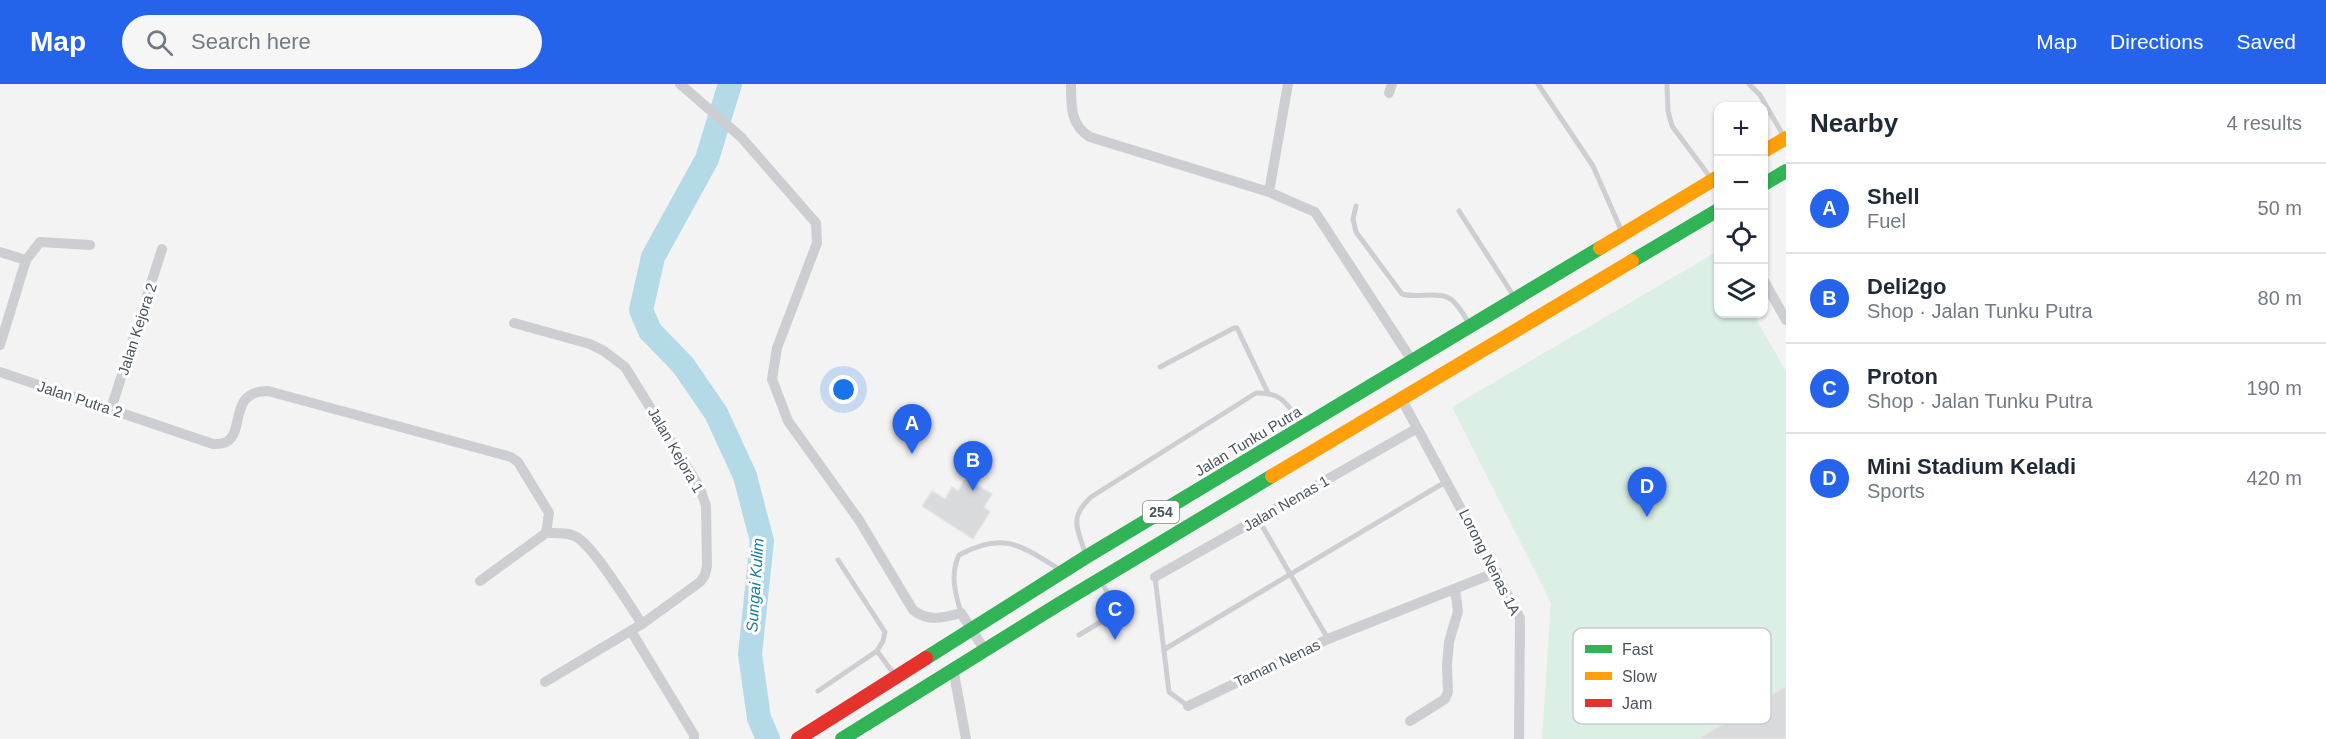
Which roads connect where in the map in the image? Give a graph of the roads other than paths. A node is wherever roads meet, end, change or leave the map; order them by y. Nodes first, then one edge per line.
1 (1071, 84) edge
2 (1287, 84) edge
3 (1538, 84) edge
4 (1667, 84) edge
5 (1749, 84) edge
6 (683, 87) edge
7 (1786, 139) edge
8 (1768, 149) edge
9 (1786, 171) edge
10 (1714, 177) edge
11 (1714, 180) edge
12 (1768, 182) edge
13 (1269, 192) junction
14 (1356, 206) dead end
15 (1460, 211) dead end
16 (1714, 213) edge
17 (1622, 234) junction
18 (90, 246) dead end
19 (162, 249) dead end
20 (0, 252) edge
21 (26, 260) junction
22 (1768, 288) edge
23 (1515, 299) junction
24 (1786, 320) edge
25 (514, 323) dead end
26 (1471, 326) junction
27 (0, 345) edge
28 (1426, 353) junction
29 (1413, 362) junction
30 (1160, 367) dead end
31 (0, 372) edge
32 (1268, 393) junction
33 (1353, 398) junction
34 (1402, 400) junction
35 (111, 409) junction
36 (1304, 427) junction
37 (1416, 429) junction
38 (1448, 481) junction
39 (1258, 518) junction
40 (546, 533) junction
41 (1086, 557) junction
42 (838, 560) dead end
43 (1063, 572) junction
44 (1497, 572) junction
45 (1291, 575) junction
46 (1155, 577) joint
47 (1098, 579) junction
48 (480, 581) dead end
49 (1455, 589) junction
50 (961, 613) junction
51 (642, 624) junction
52 (972, 630) junction
53 (631, 631) junction
54 (1079, 635) dead end
55 (1328, 639) junction
56 (984, 649) junction
57 (1165, 649) junction
58 (877, 651) junction
59 (954, 668) junction
60 (897, 677) junction
61 (545, 682) dead end
62 (818, 691) dead end
63 (1188, 706) joint
64 (1410, 722) dead end
65 (802, 737) edge
66 (694, 739) edge
67 (842, 739) edge
68 (966, 739) edge
69 (1519, 739) edge

1 - 13 street
2 - 13 street
3 - 17 lane
4 - 10 lane
5 - 7 lane
6 - 50 street
7 - 8 main road
9 - 12 main road
11 - 17 main road, Jalan Tunku Putra / 254
13 - 29 street
14 - 26 lane
15 - 23 lane
16 - 34 main road, 254
17 - 23 main road, Jalan Tunku Putra / 254
18 - 21 street
19 - 35 street, Jalan Kejora 2
20 - 21 street
21 - 27 street
22 - 24 street
23 - 26 main road, Jalan Tunku Putra / 254
25 - 51 street, Jalan Kejora 1
26 - 28 main road, Jalan Tunku Putra / 254
28 - 29 main road, Jalan Tunku Putra / 254
28 - 34 main road
29 - 33 main road, Jalan Tunku Putra / 254
30 - 32 lane
31 - 35 street, Jalan Putra 2
32 - 36 lane
32 - 41 lane
33 - 34 main road
33 - 36 main road, Jalan Tunku Putra / 254
34 - 37 street, Lorong Nenas 1A
34 - 47 main road, 254
35 - 40 street, Jalan Putra 2
36 - 41 main road, Jalan Tunku Putra / 254
37 - 38 street, Lorong Nenas 1A
37 - 39 street, Jalan Nenas 1
38 - 44 street, Lorong Nenas 1A
38 - 45 lane
39 - 45 lane
39 - 46 street, Jalan Nenas 1
40 - 48 street
40 - 51 street
41 - 43 main road, Jalan Tunku Putra / 254
42 - 58 lane
43 - 50 lane
43 - 52 main road, Jalan Tunku Putra / 254
44 - 49 street, Taman Nenas
44 - 69 street, Lorong Nenas 1A
45 - 55 lane
45 - 57 lane
46 - 57 lane, Taman Nenas
47 - 54 lane
47 - 56 main road, 254
49 - 55 street, Taman Nenas
49 - 64 street
50 - 52 street
51 - 53 street, Jalan Kejora 1
52 - 56 street
52 - 60 main road, Jalan Tunku Putra / 254
53 - 61 street, Jalan Kejora 1
53 - 66 street
55 - 63 street, Taman Nenas
56 - 59 main road, 254
57 - 63 lane, Taman Nenas
58 - 60 lane
58 - 62 lane
59 - 67 main road, 254
59 - 68 street
60 - 65 main road, Jalan Tunku Putra / 254

